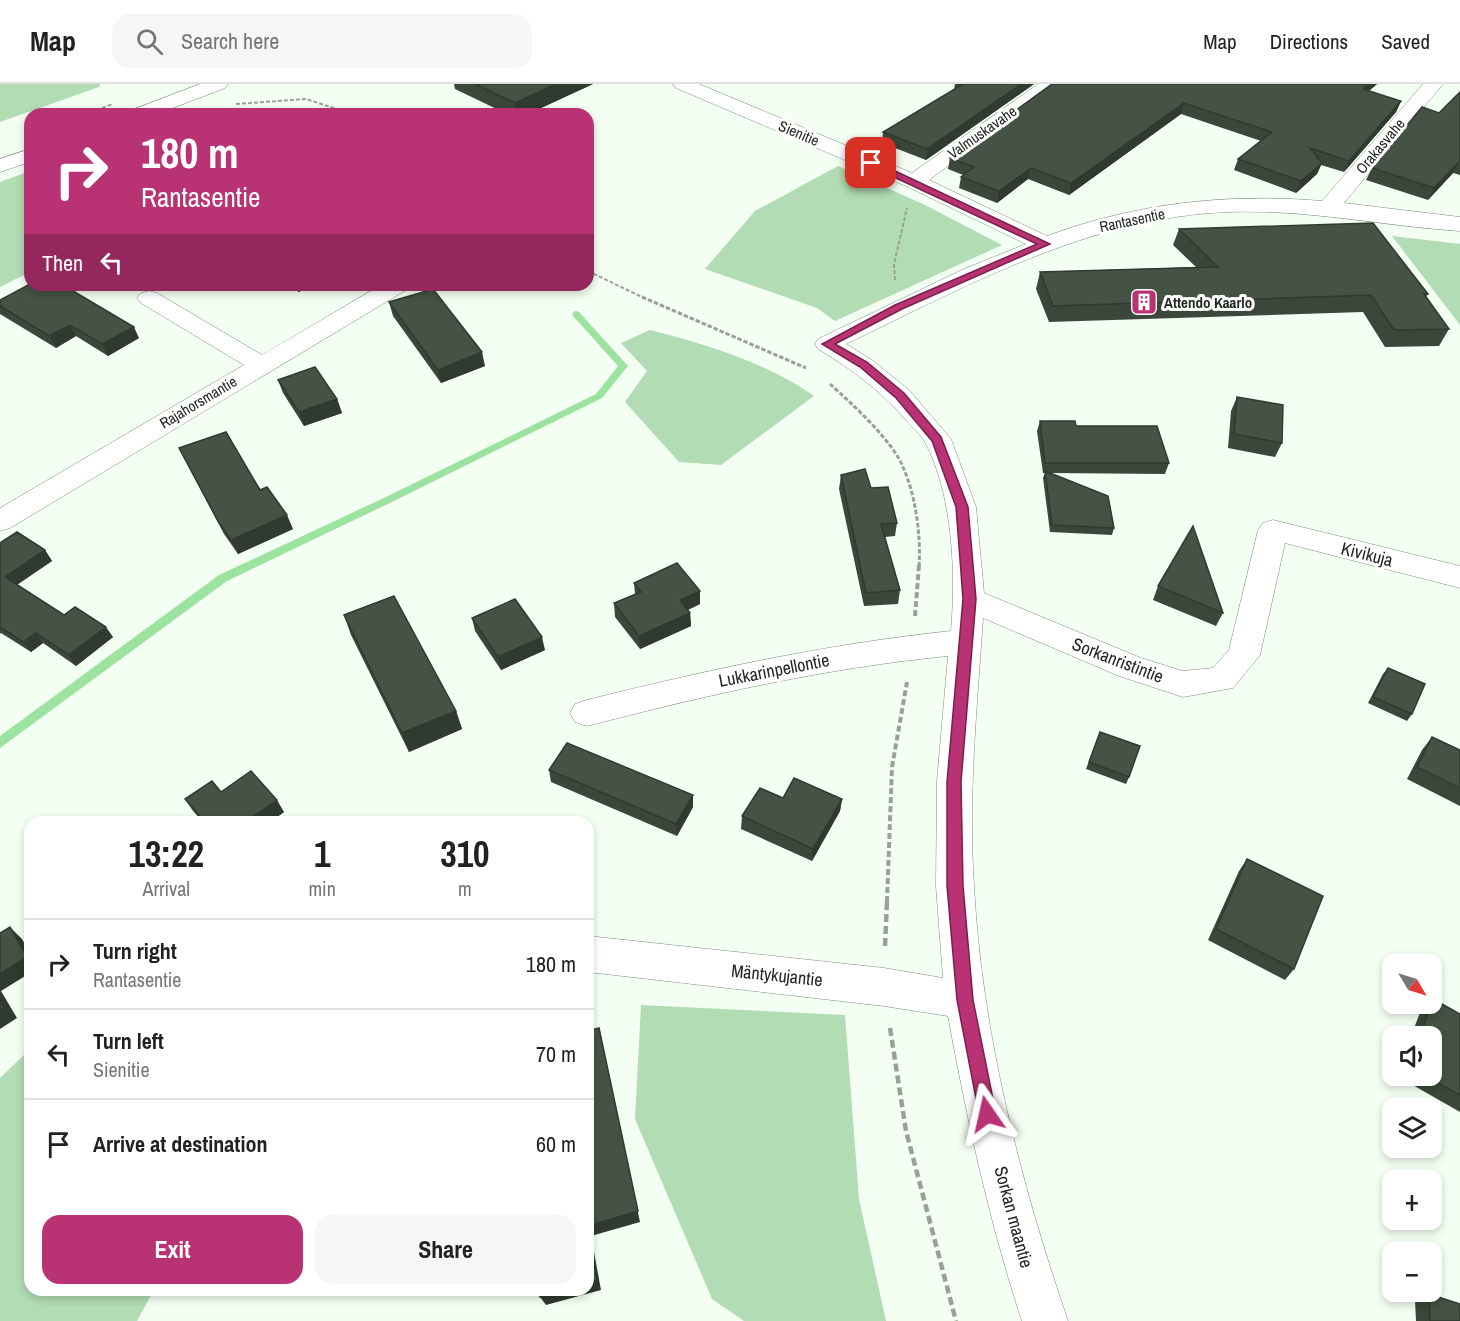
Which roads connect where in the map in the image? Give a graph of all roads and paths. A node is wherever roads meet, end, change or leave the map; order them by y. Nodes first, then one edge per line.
1 (218, 84) edge
2 (683, 84) edge
3 (1051, 84) edge
4 (1433, 84) edge
5 (198, 92) junction
6 (155, 108) edge
7 (334, 108) edge
8 (24, 157) edge
9 (0, 166) edge
10 (914, 181) junction
11 (1328, 208) junction
12 (1460, 224) edge
13 (1045, 244) junction
14 (594, 274) edge
15 (388, 291) edge
16 (149, 298) dead end
17 (898, 307) junction
18 (819, 357) junction
19 (261, 365) junction
20 (827, 382) dead end
21 (0, 521) edge
22 (1273, 531) joint
23 (1460, 577) edge
24 (969, 599) junction
25 (964, 642) junction
26 (913, 646) junction
27 (587, 713) dead end
28 (594, 955) edge
29 (884, 987) junction
30 (965, 1000) junction
31 (956, 1321) edge
32 (1045, 1321) edge

1 - 5 street
2 - 10 street, Sienitie
3 - 10 street, Valmuskavahe
4 - 11 street, Orakasvahe
5 - 6 street
5 - 7 path
8 - 9 street
10 - 13 street, Sienitie
10 - 17 path
11 - 12 street, Rantasentie
11 - 13 street, Rantasentie
13 - 17 street, Rantasentie
14 - 18 path
15 - 19 street, Rajahorsmantie
16 - 19 street
17 - 18 street, Rantasentie
18 - 24 street, Sorkan maantie
19 - 21 street, Rajahorsmantie
20 - 26 path
22 - 23 street, Kivikuja
22 - 24 street, Sorkanristintie
24 - 25 street, Sorkan maantie
25 - 26 street, Lukkarinpellontie
25 - 30 street, Sorkan maantie
26 - 27 street, Lukkarinpellontie
26 - 29 path
28 - 29 street, Mäntykujantie
29 - 30 street, Mäntykujantie
29 - 31 path
30 - 32 street, Sorkan maantie

